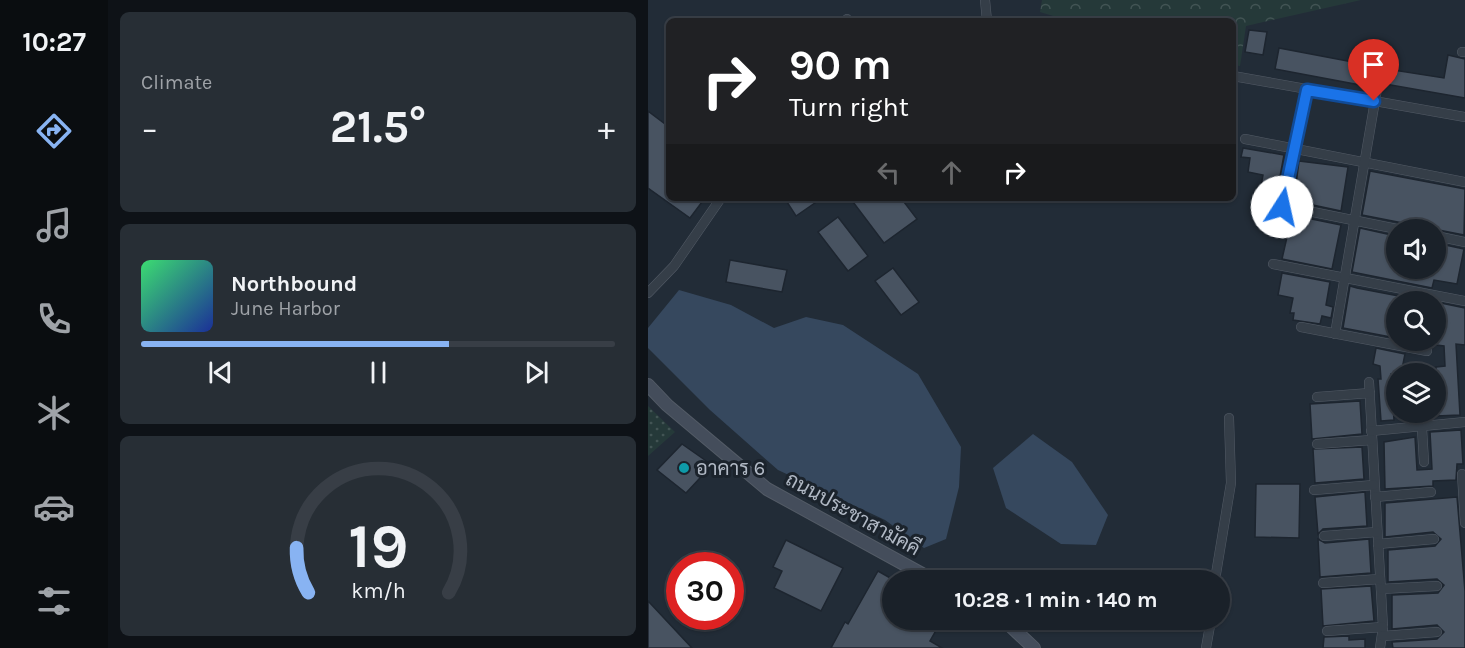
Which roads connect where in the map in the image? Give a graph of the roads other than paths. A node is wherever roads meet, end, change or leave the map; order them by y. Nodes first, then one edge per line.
1 (985, 0) edge
2 (987, 18) edge
3 (1382, 60) dead end
4 (1236, 77) edge
5 (1307, 90) junction
6 (1374, 101) junction
7 (1465, 117) edge
8 (1245, 140) dead end
9 (1293, 150) junction
10 (1364, 164) junction
11 (1465, 182) edge
12 (719, 201) edge
13 (1263, 202) dead end
14 (1282, 207) junction
15 (1354, 220) junction
16 (1386, 227) edge
17 (1446, 238) edge
18 (1465, 242) edge
19 (1272, 264) dead end
20 (1344, 278) junction
21 (648, 293) edge
22 (1465, 301) edge
23 (1301, 327) dead end
24 (1335, 334) junction
25 (1386, 343) edge
26 (1370, 382) dead end
27 (648, 385) edge
28 (1370, 393) junction
29 (1317, 397) dead end
30 (1229, 418) dead end
31 (1465, 422) edge
32 (1421, 425) junction
33 (1371, 435) junction
34 (1317, 444) dead end
35 (1424, 462) dead end
36 (1462, 474) dead end
37 (1374, 485) junction
38 (1314, 490) dead end
39 (1431, 492) dead end
40 (1464, 492) edge
41 (1375, 497) junction
42 (1465, 523) edge
43 (1377, 532) junction
44 (1324, 536) dead end
45 (1434, 539) dead end
46 (1378, 544) junction
47 (915, 570) edge
48 (1217, 570) edge
49 (1323, 583) dead end
50 (1380, 584) junction
51 (1437, 586) dead end
52 (1015, 630) edge
53 (1209, 630) edge
54 (1327, 631) dead end
55 (1383, 632) junction
56 (1437, 632) dead end
57 (1034, 648) edge
58 (1206, 648) edge
59 (1380, 648) edge

1 - 2 street
3 - 6 street
4 - 5 street
5 - 6 street
5 - 9 street
6 - 7 street
6 - 10 street
8 - 9 street
9 - 10 street
9 - 14 street
10 - 11 street
10 - 15 street
12 - 21 street
13 - 14 street
14 - 15 street
15 - 16 street
15 - 20 street
17 - 18 street
19 - 20 street
20 - 22 street
20 - 24 street
23 - 24 street
24 - 25 street
26 - 28 street
27 - 47 street, ถนนประชาสามัคคี
28 - 29 street
28 - 33 street
30 - 48 street
31 - 32 street
32 - 33 street
32 - 35 street
33 - 34 street
33 - 37 street
36 - 40 street
37 - 38 street
37 - 41 street
39 - 41 street
40 - 42 street
41 - 43 street
43 - 44 street
43 - 46 street
45 - 46 street
46 - 50 street
49 - 50 street
50 - 51 street
50 - 55 street
52 - 57 street
53 - 58 street
54 - 55 street
55 - 56 street
55 - 59 street

